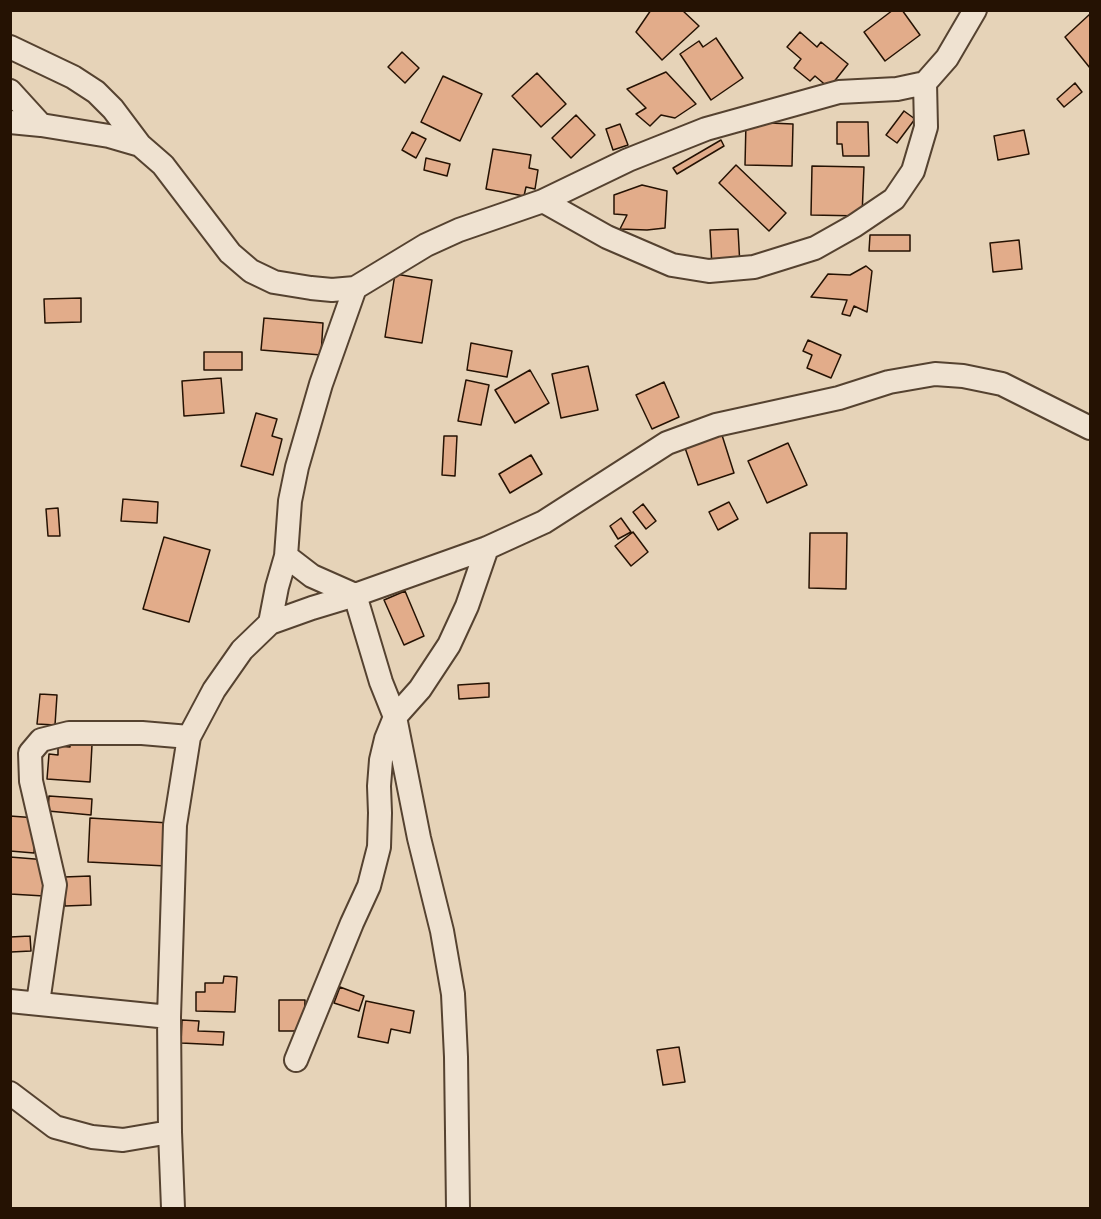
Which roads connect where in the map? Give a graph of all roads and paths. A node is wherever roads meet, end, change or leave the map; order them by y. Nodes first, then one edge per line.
1 (975, 10) edge
2 (10, 47) edge
3 (925, 83) junction
4 (10, 90) edge
5 (10, 122) edge
6 (41, 125) junction
7 (140, 146) junction
8 (543, 201) junction
9 (355, 288) junction
10 (1090, 428) edge
11 (487, 548) junction
12 (286, 556) junction
13 (355, 595) junction
14 (270, 623) junction
15 (395, 717) junction
16 (189, 737) junction
17 (10, 1001) edge
18 (38, 1004) junction
19 (170, 1017) junction
20 (296, 1060) dead end
21 (10, 1093) edge
22 (170, 1132) junction
23 (173, 1209) edge
24 (458, 1209) edge

1 - 3 street
2 - 7 street
3 - 8 street
3 - 8 street
4 - 6 street
5 - 6 street
6 - 7 street
7 - 9 street
8 - 9 street
9 - 12 street
10 - 11 street
11 - 13 street
11 - 15 street
12 - 13 street
12 - 14 street
13 - 14 street
13 - 15 street
14 - 16 street
15 - 20 street
15 - 24 street
16 - 18 street
16 - 19 street
17 - 18 street
18 - 19 street
19 - 22 street
21 - 22 street
22 - 23 street

